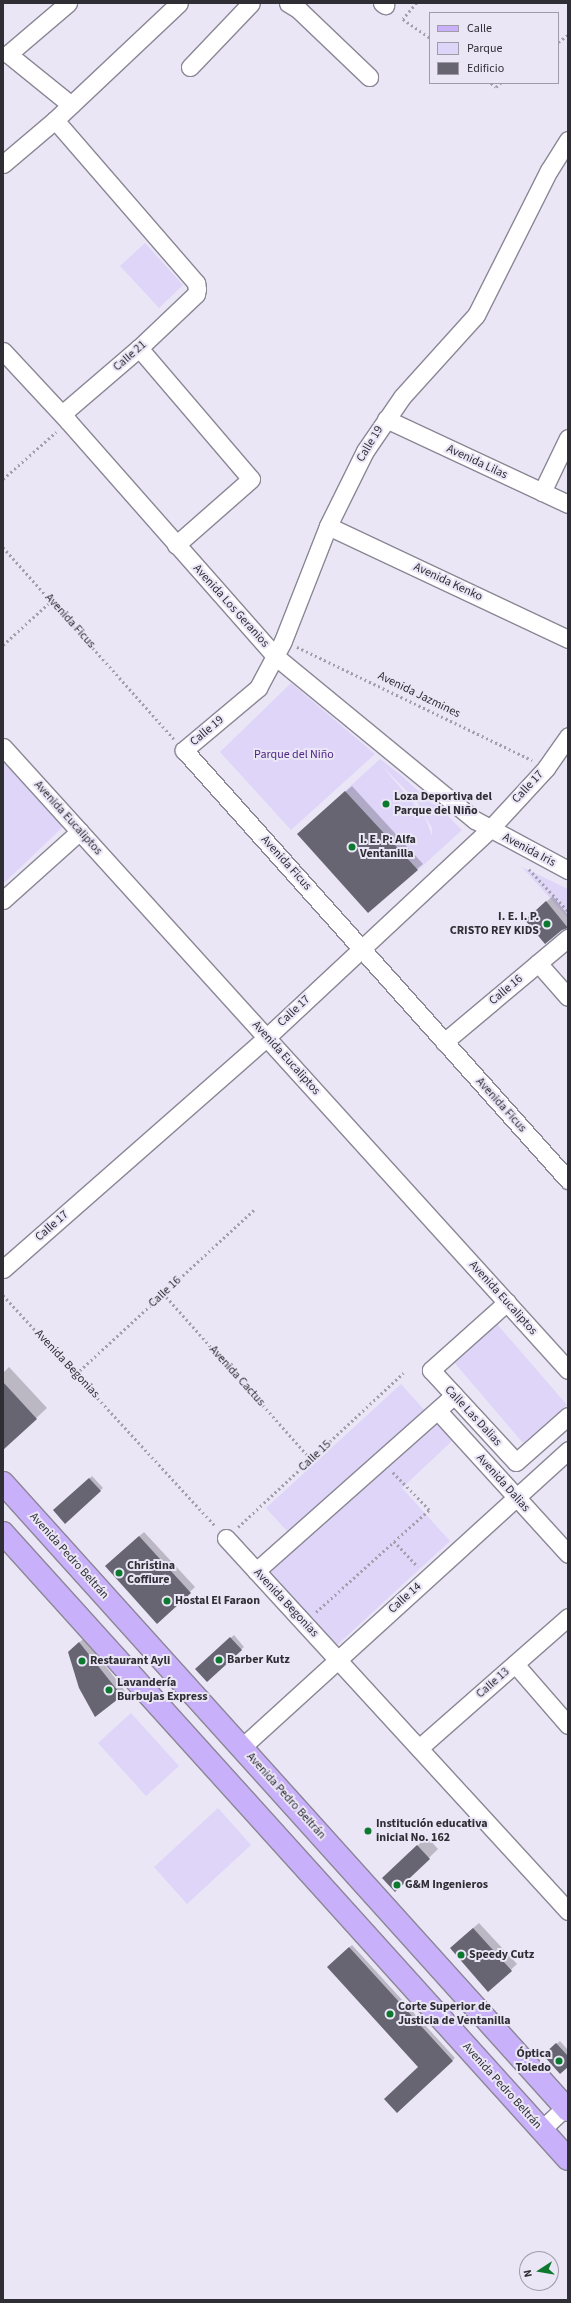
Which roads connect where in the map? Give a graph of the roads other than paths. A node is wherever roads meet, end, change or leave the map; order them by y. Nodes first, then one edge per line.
1 (68, 3) edge
2 (179, 3) edge
3 (251, 3) edge
4 (288, 3) edge
5 (6, 52) edge
6 (190, 67) dead end
7 (369, 77) dead end
8 (71, 105) junction
9 (55, 120) junction
10 (568, 140) edge
11 (3, 164) edge
12 (139, 348) junction
13 (3, 351) edge
14 (65, 418) junction
15 (386, 419) junction
16 (568, 438) edge
17 (542, 492) junction
18 (568, 504) edge
19 (328, 526) junction
20 (176, 545) junction
21 (568, 639) edge
22 (275, 656) junction
23 (568, 736) edge
24 (3, 747) edge
25 (184, 750) joint
26 (490, 829) junction
27 (80, 831) junction
28 (568, 870) edge
29 (3, 900) edge
30 (568, 938) edge
31 (361, 948) junction
32 (538, 963) junction
33 (568, 997) edge
34 (267, 1037) junction
35 (444, 1042) junction
36 (568, 1180) edge
37 (3, 1269) edge
38 (507, 1302) junction
39 (568, 1370) edge
40 (454, 1395) junction
41 (438, 1411) junction
42 (568, 1416) edge
43 (568, 1450) edge
44 (3, 1483) edge
45 (516, 1497) junction
46 (3, 1532) edge
47 (226, 1538) road end
48 (568, 1554) edge
49 (256, 1571) junction
50 (568, 1617) edge
51 (338, 1660) junction
52 (515, 1664) junction
53 (568, 1725) edge
54 (242, 1747) junction
55 (419, 1748) junction
56 (379, 1900) junction
57 (567, 1908) edge
58 (354, 1923) junction
59 (567, 2108) edge
60 (542, 2129) junction
61 (568, 2159) edge

1 - 5 street
2 - 8 street
3 - 6 street
4 - 7 street
5 - 8 street
8 - 9 street
9 - 11 street
9 - 12 street, Calle 21
10 - 15 street, Calle 19
12 - 14 street, Calle 21
12 - 20 street
13 - 14 street, Avenida Los Geranios
14 - 20 street, Avenida Los Geranios
15 - 17 street, Avenida Lilas
15 - 19 street, Calle 19
16 - 17 street
17 - 18 street, Avenida Lilas
19 - 21 street, Avenida Kenko
19 - 22 street, Calle 19
20 - 22 street, Avenida Los Geranios
22 - 25 street, Calle 19
22 - 26 street, Avenida Los Geranios
23 - 26 street, Calle 17
24 - 27 street, Avenida Eucaliptos
25 - 31 street, Avenida Ficus
26 - 28 street, Avenida Iris
26 - 31 street, Calle 17
27 - 29 street
27 - 34 street, Avenida Eucaliptos
30 - 32 street, Calle 16
31 - 34 street, Calle 17
31 - 35 street, Avenida Ficus
32 - 33 street
32 - 35 street, Calle 16
34 - 37 street, Calle 17
34 - 38 street, Avenida Eucaliptos
35 - 36 street, Avenida Ficus
38 - 39 street, Avenida Eucaliptos
38 - 40 street, Calle Las Dalias
40 - 41 street
40 - 42 street, Calle Las Dalias
41 - 45 street, Avenida Dalias
41 - 49 street
43 - 45 street, Calle 14
44 - 54 main road, Avenida Pedro Beltrán
45 - 48 street, Avenida Dalias
45 - 51 street, Calle 14
46 - 58 main road, Avenida Pedro Beltrán
47 - 49 street, Avenida Begonias
49 - 51 street, Avenida Begonias
50 - 52 street, Calle 13
51 - 54 street, Calle 14
51 - 55 street, Avenida Begonias
52 - 53 street
52 - 55 street, Calle 13
54 - 56 main road, Avenida Pedro Beltrán
55 - 57 street, Avenida Begonias
56 - 58 main road
56 - 59 main road, Avenida Pedro Beltrán
58 - 60 main road, Avenida Pedro Beltrán
59 - 60 street
60 - 61 main road, Avenida Pedro Beltrán

